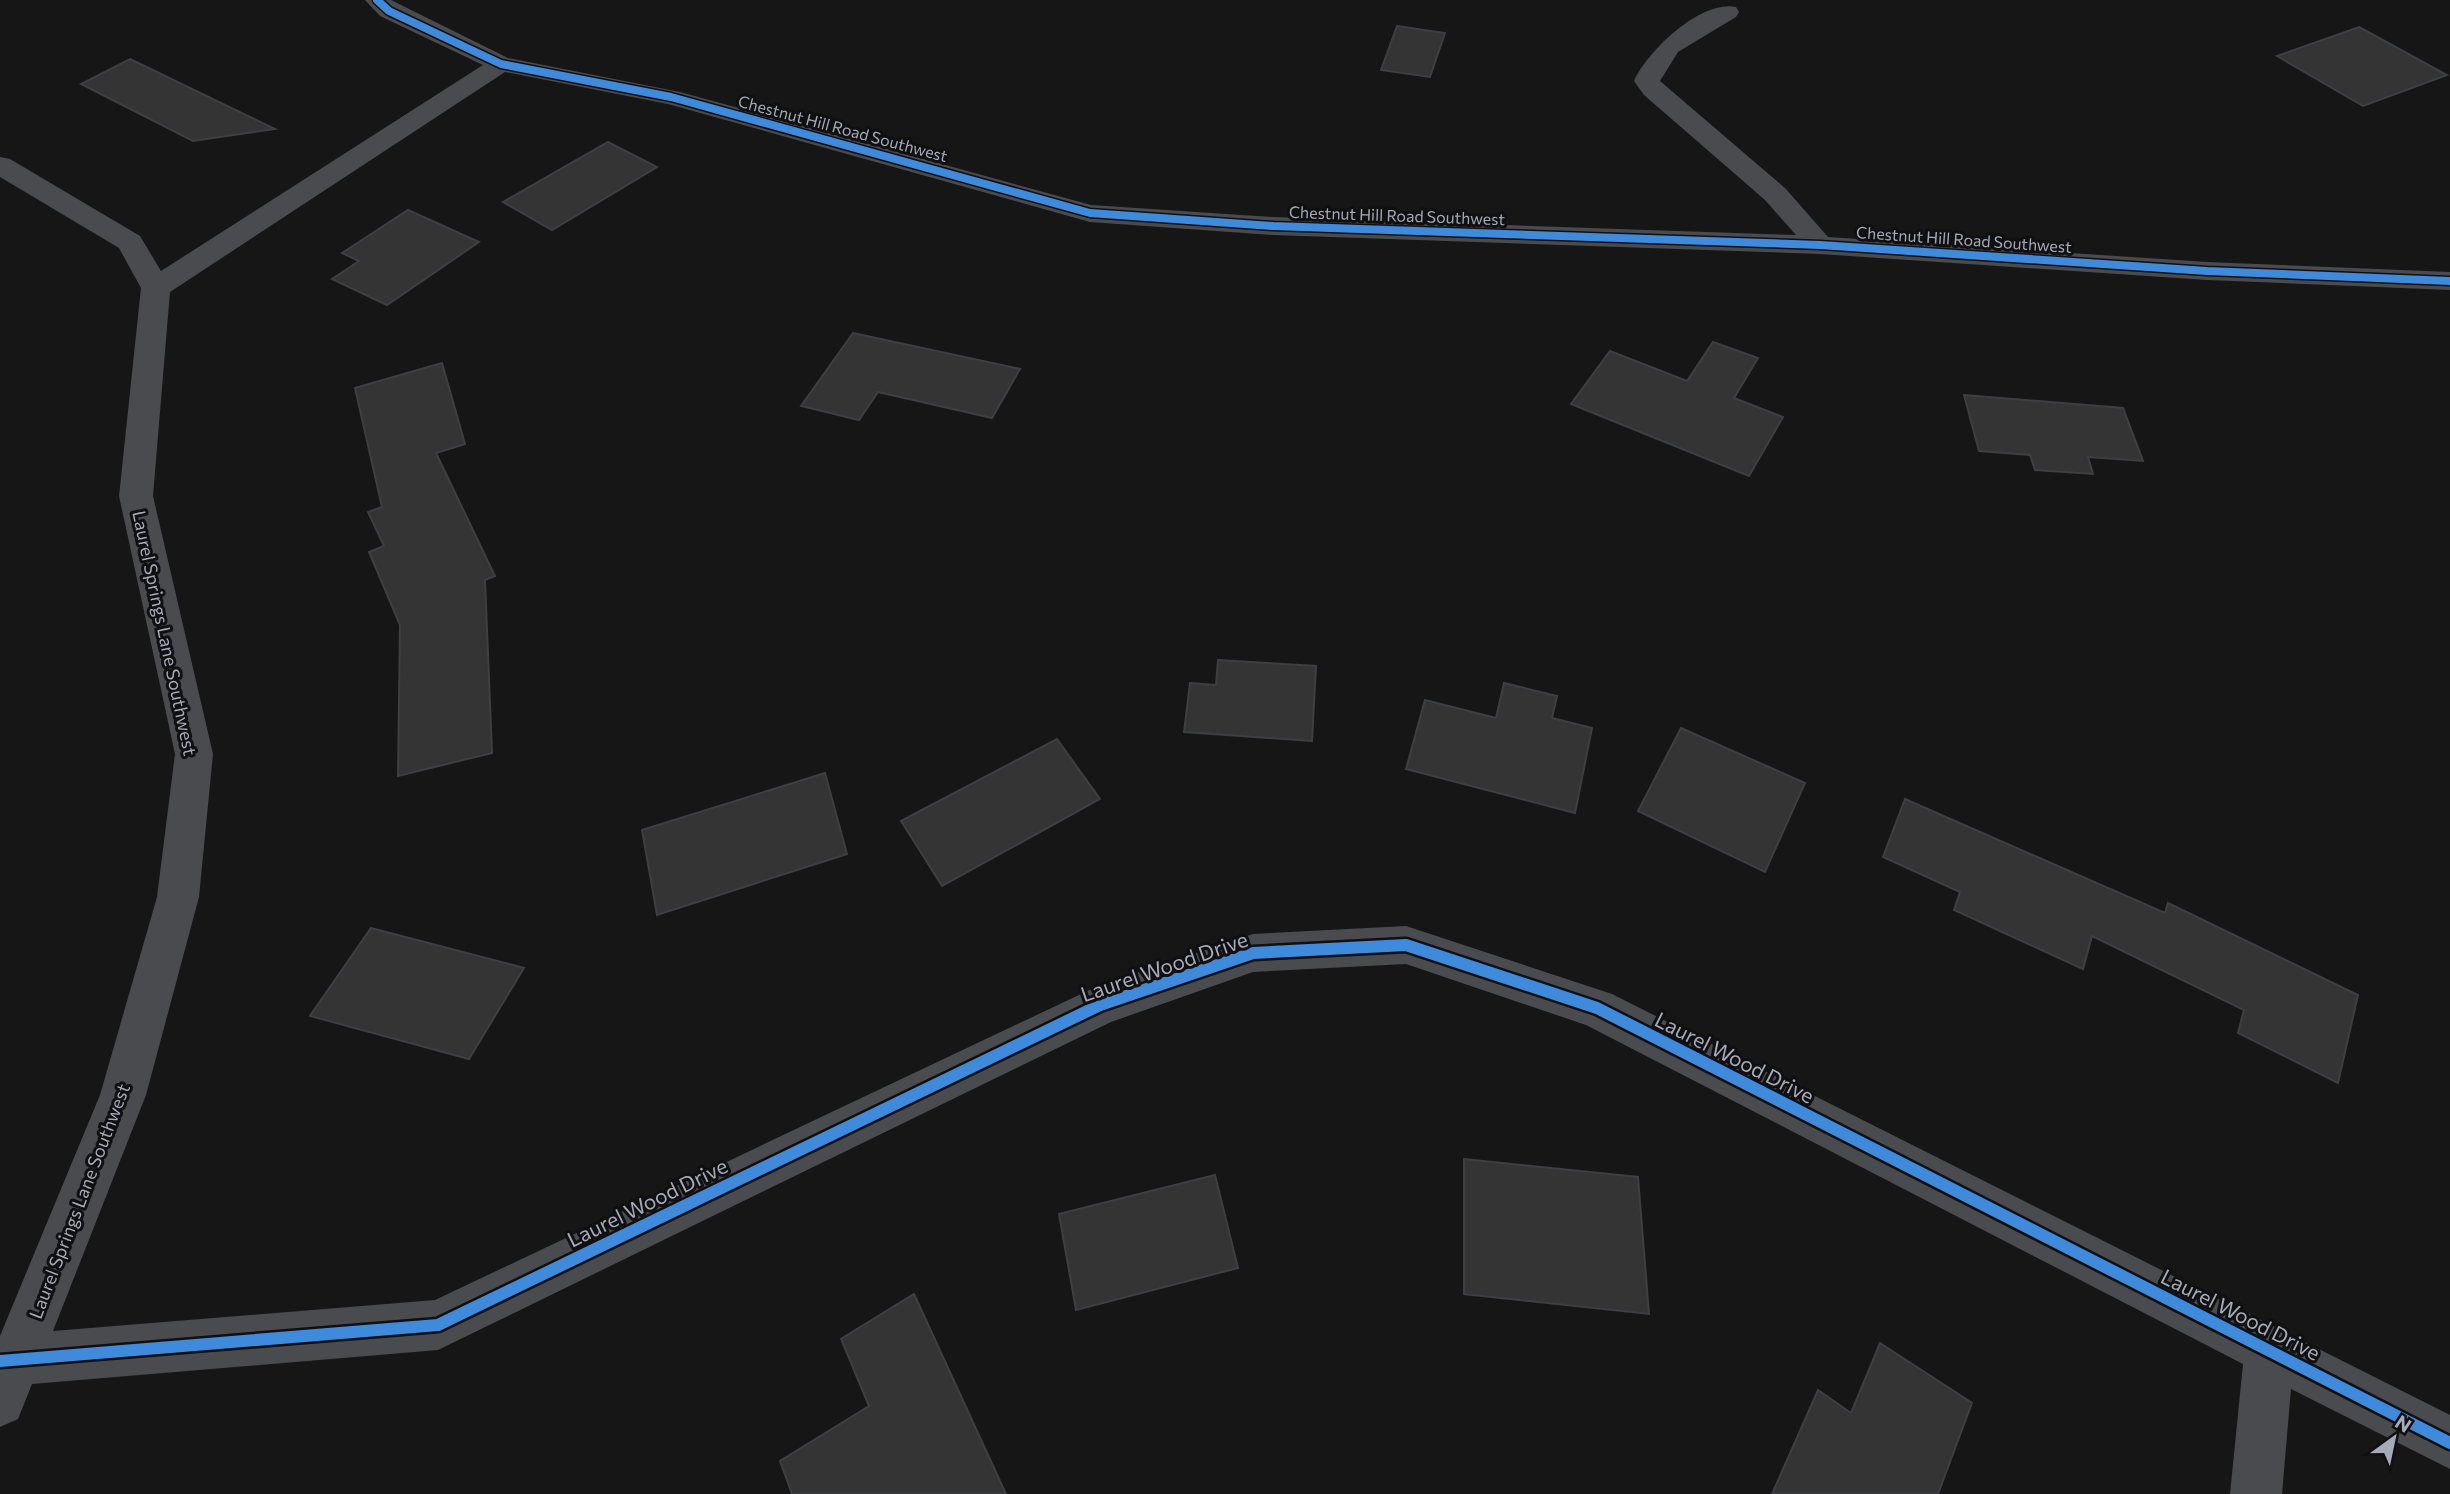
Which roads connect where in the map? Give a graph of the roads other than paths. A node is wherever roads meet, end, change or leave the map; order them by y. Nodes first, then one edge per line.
1 (377, 0) edge
2 (1727, 12) dead end
3 (501, 64) junction
4 (0, 165) edge
5 (1820, 245) junction
6 (2450, 281) edge
7 (156, 288) junction
8 (2269, 1350) junction
9 (5, 1374) edge
10 (2450, 1443) edge
11 (2256, 1494) edge

1 - 3 street, Chestnut Hill Road Southwest
2 - 5 street
3 - 5 street, Chestnut Hill Road Southwest
3 - 7 street
4 - 7 street
5 - 6 street, Chestnut Hill Road Southwest
7 - 9 street, Laurel Springs Lane Southwest
8 - 9 street, Laurel Wood Drive
8 - 10 street, Laurel Wood Drive
8 - 11 street

